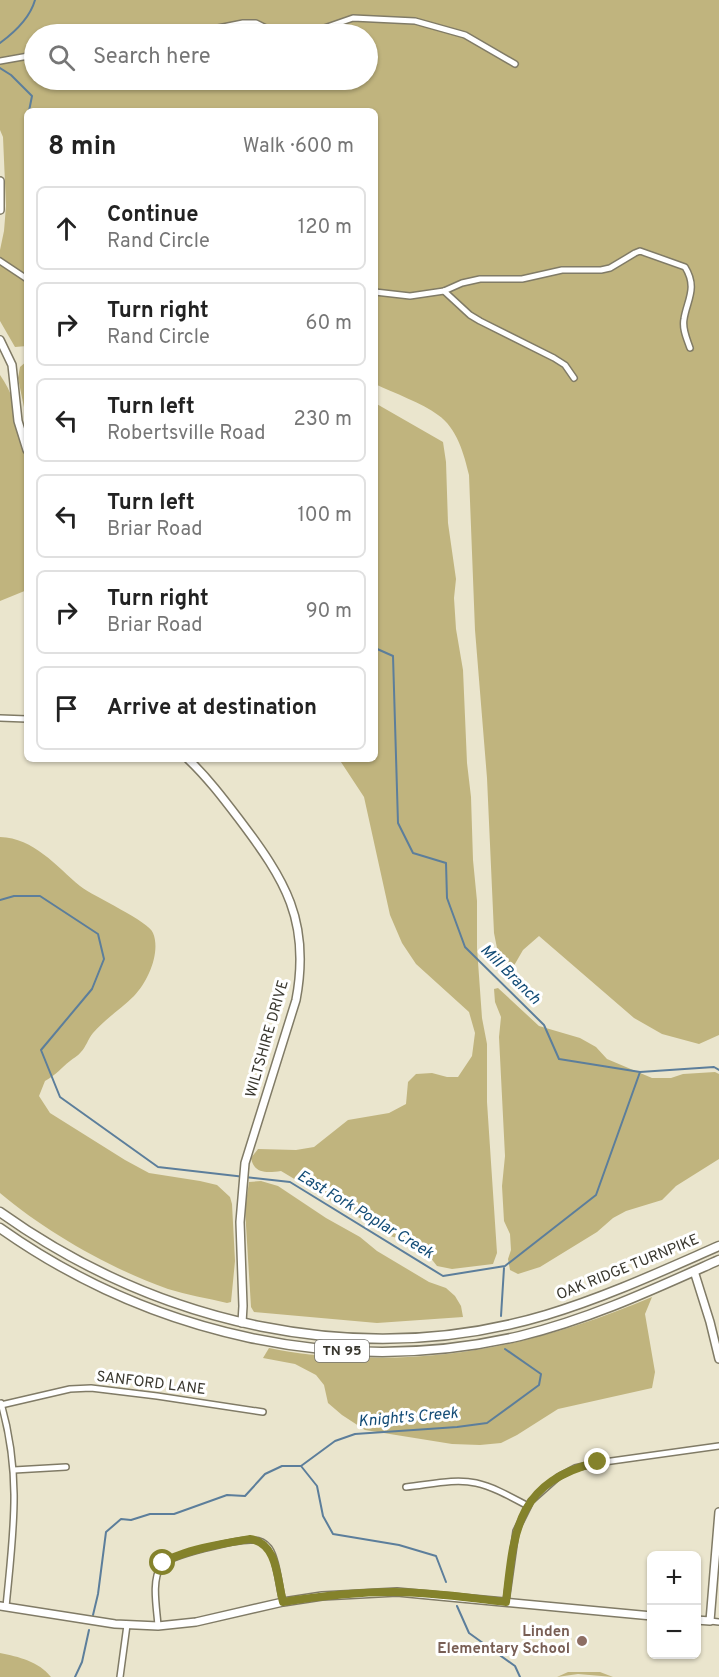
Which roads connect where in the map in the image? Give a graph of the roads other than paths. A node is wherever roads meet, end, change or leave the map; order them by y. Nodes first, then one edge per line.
1 (238, 24) edge
2 (258, 24) edge
3 (336, 24) edge
4 (24, 57) edge
5 (0, 61) edge
6 (514, 64) dead end
7 (0, 181) edge
8 (0, 210) edge
9 (0, 261) edge
10 (24, 277) edge
11 (444, 291) junction
12 (378, 292) edge
13 (0, 340) edge
14 (690, 348) dead end
15 (574, 378) dead end
16 (24, 440) edge
17 (0, 718) edge
18 (24, 719) edge
19 (191, 762) edge
20 (0, 1212) edge
21 (10, 1219) junction
22 (1, 1230) edge
23 (719, 1246) edge
24 (690, 1259) junction
25 (719, 1260) edge
26 (694, 1271) junction
27 (242, 1323) junction
28 (239, 1336) junction
29 (379, 1338) junction
30 (717, 1343) edge
31 (378, 1352) junction
32 (719, 1359) edge
33 (1, 1403) edge
34 (263, 1412) dead end
35 (719, 1446) edge
36 (66, 1467) dead end
37 (14, 1470) junction
38 (406, 1487) dead end
39 (528, 1506) junction
40 (719, 1512) edge
41 (717, 1559) edge
42 (283, 1602) junction
43 (506, 1602) junction
44 (3, 1606) edge
45 (647, 1616) edge
46 (701, 1620) edge
47 (710, 1621) junction
48 (719, 1622) edge
49 (127, 1625) junction
50 (158, 1626) junction
51 (120, 1677) edge

1 - 2 street
3 - 6 street
4 - 5 street
7 - 8 street
9 - 10 street
11 - 12 street
11 - 14 street
11 - 15 street
13 - 16 street
17 - 18 street
19 - 27 street, WILTSHIRE DRIVE
20 - 21 highway, OAK RIDGE TURNPIKE / TN 95
21 - 22 highway
21 - 27 highway, OAK RIDGE TURNPIKE / TN 95
22 - 28 highway, OAK RIDGE TURNPIKE / TN 95
23 - 24 highway, OAK RIDGE TURNPIKE / TN 95
24 - 26 highway
24 - 29 highway, OAK RIDGE TURNPIKE / TN 95
25 - 26 highway, OAK RIDGE TURNPIKE / TN 95
26 - 30 street
26 - 31 highway, OAK RIDGE TURNPIKE / TN 95
27 - 28 highway
27 - 29 highway, OAK RIDGE TURNPIKE / TN 95
28 - 31 highway, OAK RIDGE TURNPIKE / TN 95
29 - 31 highway
30 - 32 street
33 - 34 street, SANFORD LANE
33 - 37 street
35 - 39 street
36 - 37 street
37 - 44 street
38 - 39 street
39 - 43 street
40 - 41 street
41 - 47 street
42 - 43 street
42 - 50 street
42 - 50 street
43 - 45 street
44 - 49 street
46 - 47 street
47 - 48 street
49 - 50 street
49 - 51 street

